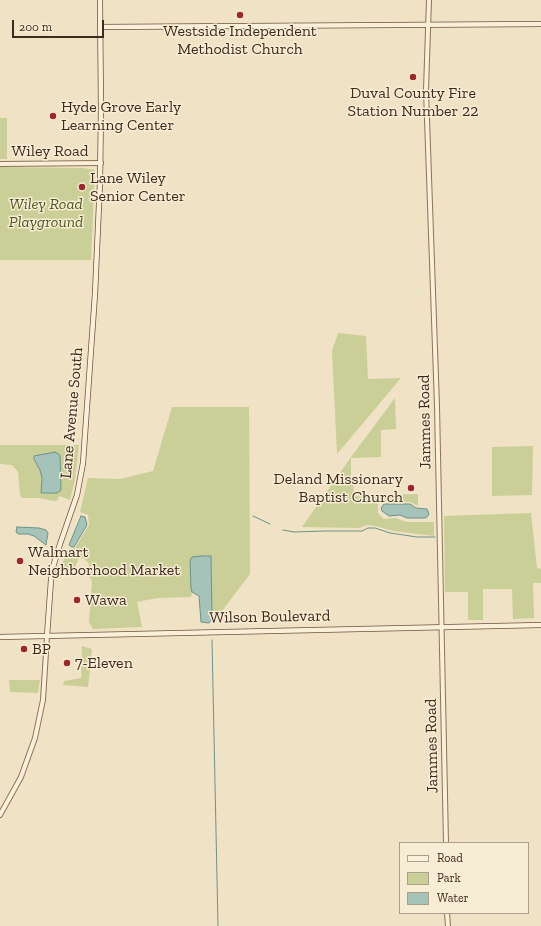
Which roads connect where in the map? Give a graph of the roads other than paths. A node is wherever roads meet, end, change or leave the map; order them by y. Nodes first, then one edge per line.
1 (100, 0) edge
2 (429, 0) edge
3 (429, 24) junction
4 (541, 24) edge
5 (100, 27) junction
6 (101, 163) junction
7 (0, 164) edge
8 (541, 624) edge
9 (441, 627) junction
10 (47, 636) junction
11 (0, 637) edge
12 (0, 815) edge
13 (446, 842) edge
14 (448, 914) edge
15 (448, 926) edge

1 - 5 main road, Lane Avenue South
2 - 3 street, Jammes Road
3 - 4 main road
3 - 5 main road
3 - 9 street, Jammes Road
5 - 6 main road, Lane Avenue South
6 - 7 street, Wiley Road
6 - 10 main road, Lane Avenue South
8 - 9 main road, Wilson Boulevard
9 - 10 main road, Wilson Boulevard
9 - 13 street, Jammes Road
10 - 11 main road, Wilson Boulevard
10 - 12 street, Lane Avenue South
14 - 15 street

